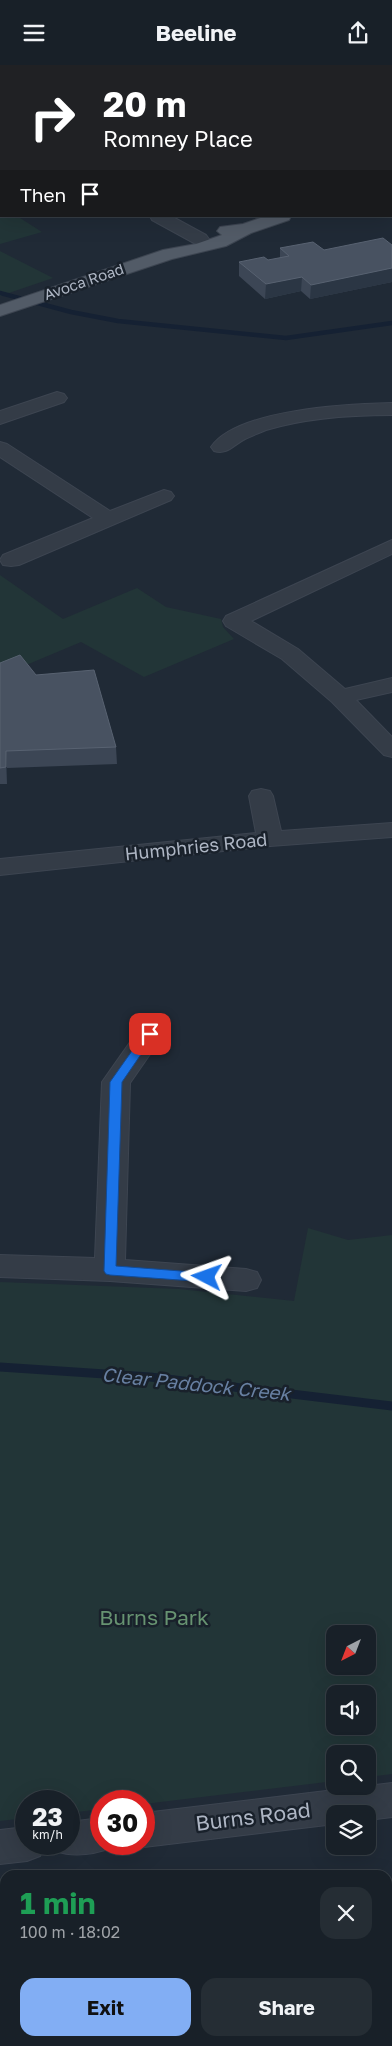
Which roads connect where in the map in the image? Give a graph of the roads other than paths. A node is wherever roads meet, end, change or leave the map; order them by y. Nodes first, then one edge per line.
1 (160, 217) edge
2 (279, 217) edge
3 (245, 229) junction
4 (200, 239) junction
5 (169, 254) junction
6 (0, 311) edge
7 (57, 398) dead end
8 (392, 409) edge
9 (0, 419) edge
10 (221, 447) dead end
11 (0, 448) edge
12 (164, 496) dead end
13 (108, 519) junction
14 (392, 546) edge
15 (11, 560) dead end
16 (392, 685) edge
17 (340, 697) junction
18 (392, 750) edge
19 (261, 796) dead end
20 (392, 830) edge
21 (270, 839) junction
22 (0, 867) edge
23 (150, 1034) dead end
24 (0, 1266) edge
25 (110, 1271) junction
26 (246, 1280) dead end
27 (392, 1800) edge
28 (155, 1829) edge
29 (15, 1845) edge
30 (0, 1847) edge

1 - 4 street
2 - 3 main road, Avoca Road
3 - 4 main road, Avoca Road
3 - 5 main road, Avoca Road
4 - 5 main road, Avoca Road
5 - 6 main road, Avoca Road
7 - 9 street
8 - 10 street
11 - 13 street
12 - 13 street
13 - 15 street
14 - 17 street
16 - 17 street
17 - 18 street
19 - 21 street
20 - 21 street, Humphries Road
21 - 22 street, Humphries Road
23 - 25 street
24 - 25 street
25 - 26 street
27 - 28 street, Burns Road
29 - 30 street

